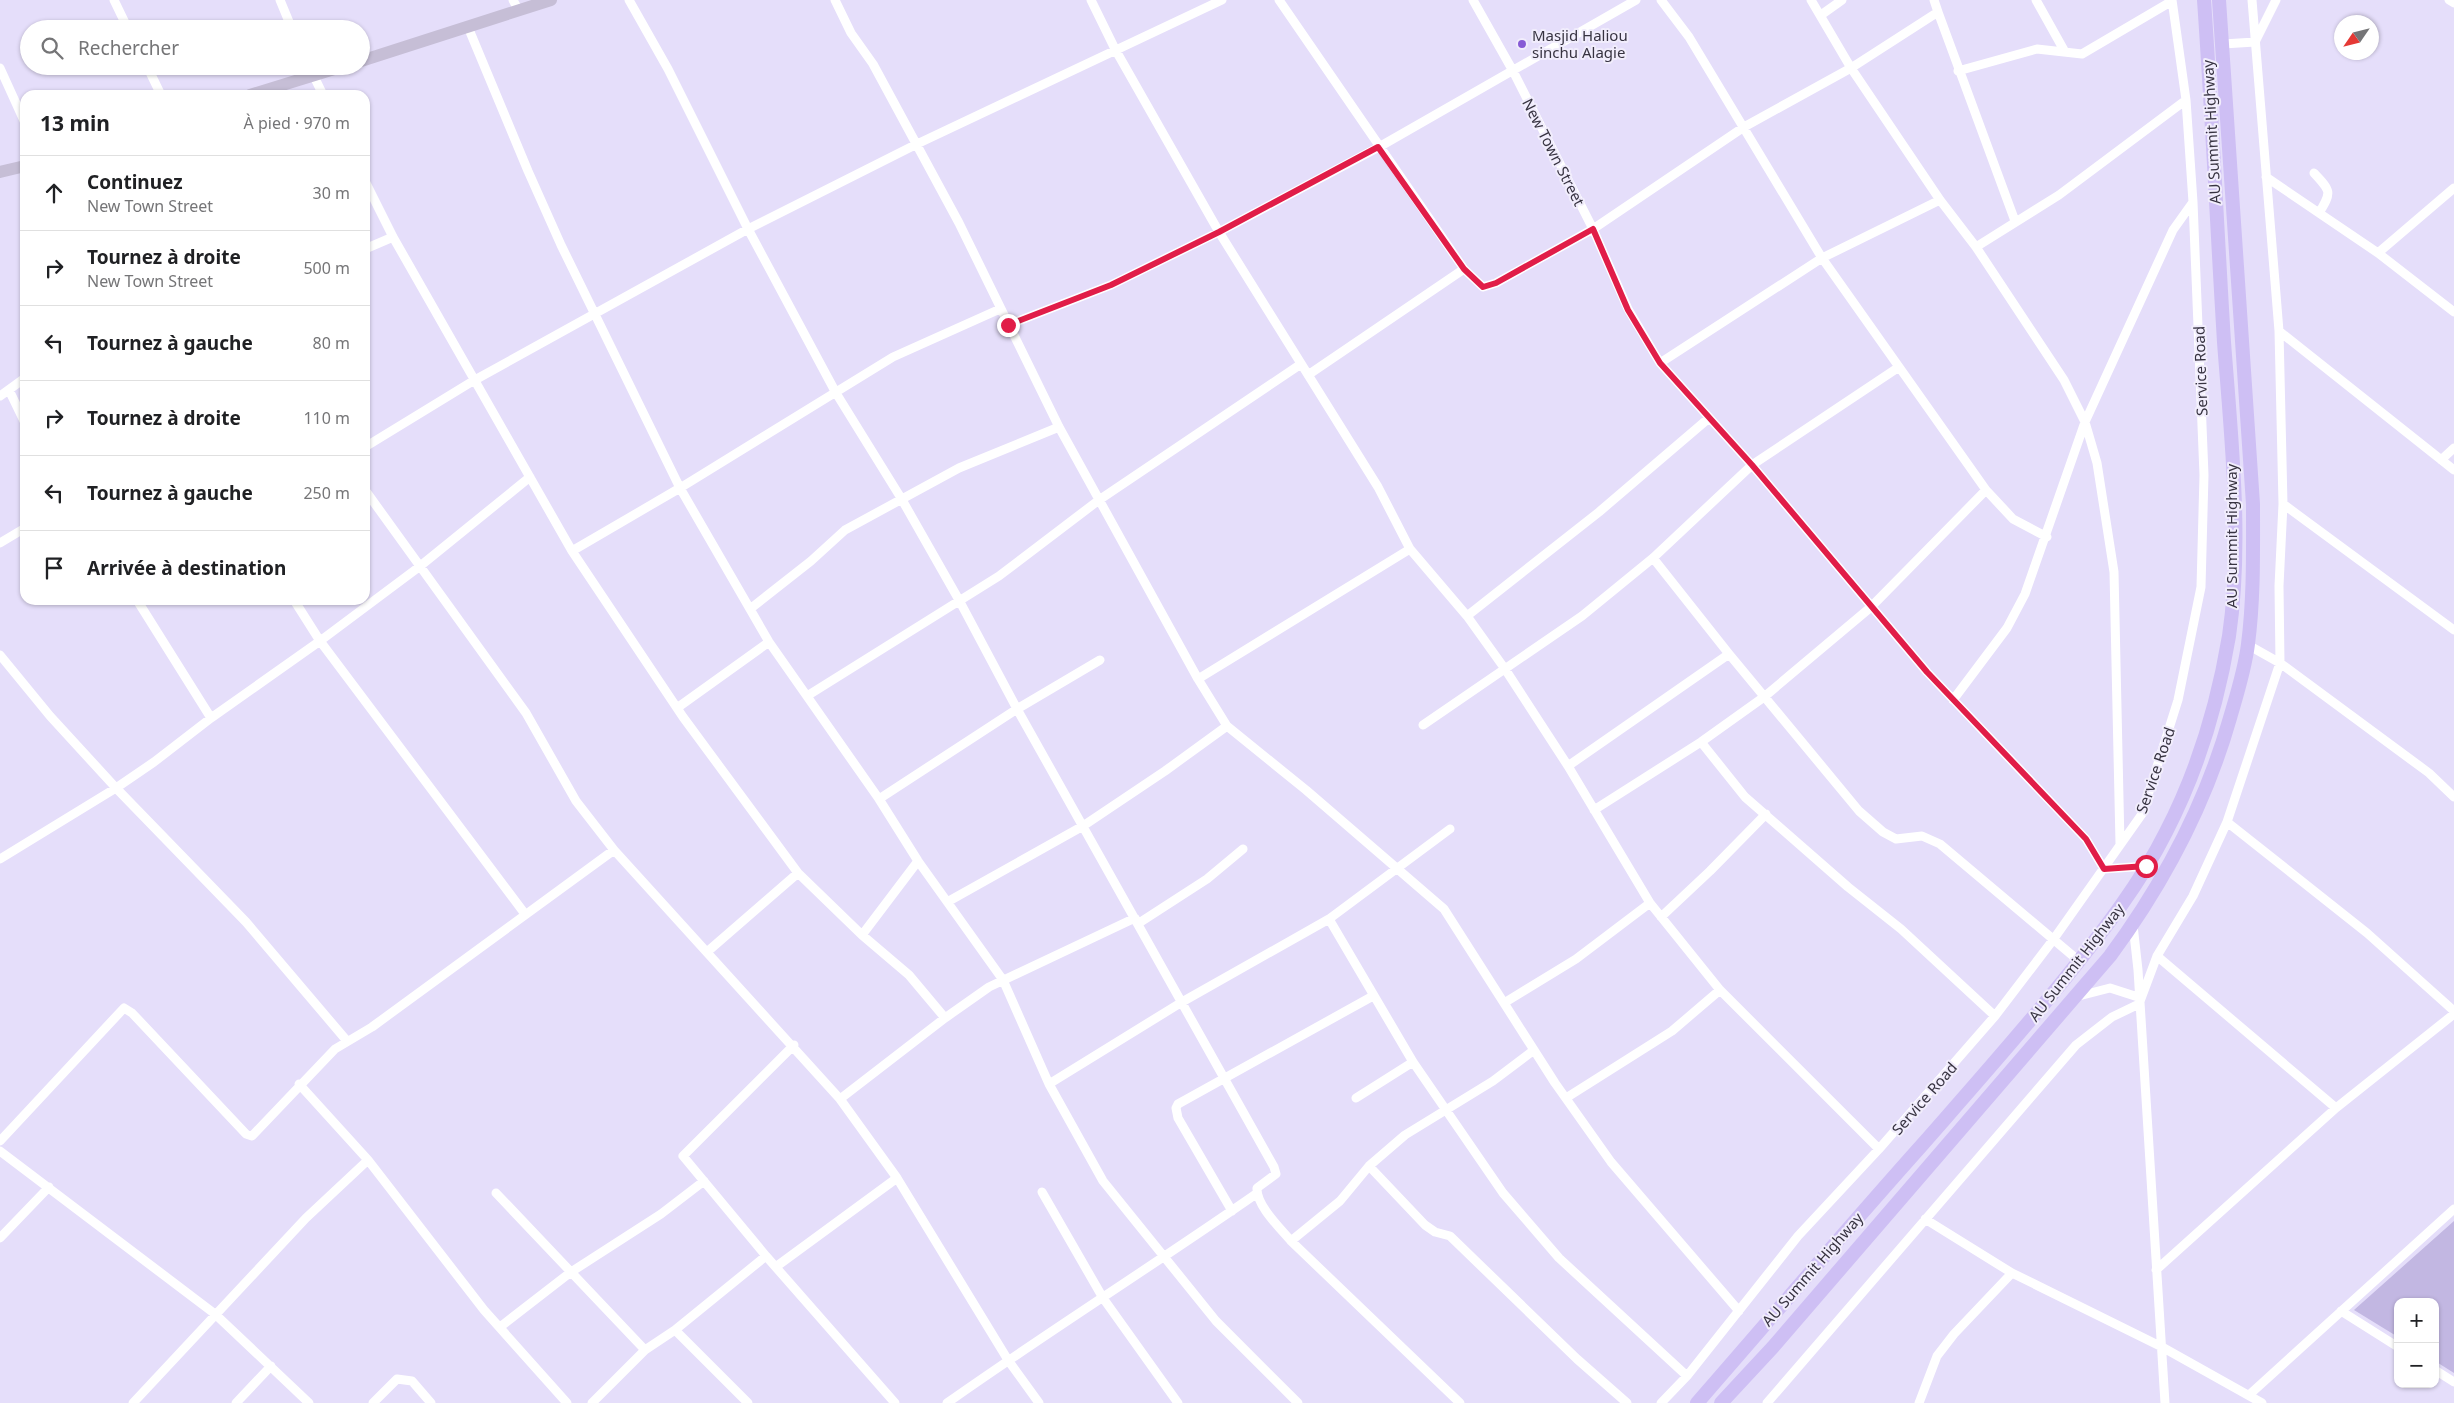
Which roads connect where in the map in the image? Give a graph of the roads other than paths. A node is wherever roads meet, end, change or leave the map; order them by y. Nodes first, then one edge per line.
1 (114, 0) edge
2 (280, 0) edge
3 (551, 0) edge
4 (629, 0) edge
5 (835, 0) edge
6 (1091, 0) edge
7 (1222, 0) edge
8 (1279, 0) edge
9 (1473, 0) edge
10 (1636, 0) edge
11 (1661, 0) edge
12 (1811, 0) edge
13 (1842, 0) edge
14 (1934, 0) edge
15 (2036, 0) edge
16 (2204, 0) edge
17 (2220, 0) edge
18 (2252, 0) edge
19 (2276, 0) edge
20 (2449, 0) edge
21 (2172, 1) edge
22 (2454, 3) edge
23 (516, 5) edge
24 (1938, 12) junction
25 (1821, 14) junction
26 (124, 20) edge
27 (288, 20) edge
28 (468, 27) junction
29 (2255, 42) junction
30 (2223, 44) junction
31 (1115, 49) junction
32 (2065, 52) junction
33 (370, 58) edge
34 (0, 68) edge
35 (1851, 68) junction
36 (1513, 71) junction
37 (1958, 71) junction
38 (150, 75) edge
39 (301, 75) edge
40 (313, 75) edge
41 (158, 90) edge
42 (263, 90) edge
43 (320, 90) edge
44 (2186, 100) junction
45 (20, 112) edge
46 (1744, 127) junction
47 (917, 144) junction
48 (1378, 147) junction
49 (20, 167) edge
50 (0, 172) edge
51 (2314, 173) dead end
52 (2266, 177) junction
53 (2454, 188) edge
54 (370, 191) edge
55 (1940, 200) junction
56 (2193, 202) junction
57 (2319, 213) junction
58 (2015, 221) junction
59 (748, 229) junction
60 (1593, 229) junction
61 (1219, 232) junction
62 (393, 237) junction
63 (370, 247) edge
64 (1976, 247) junction
65 (2378, 253) junction
66 (1822, 258) junction
67 (1464, 269) junction
68 (1000, 309) junction
69 (2454, 312) edge
70 (596, 314) junction
71 (1008, 325) junction
72 (2279, 331) junction
73 (1660, 363) junction
74 (1300, 364) junction
75 (1899, 367) junction
76 (1308, 375) junction
77 (474, 381) junction
78 (20, 382) edge
79 (9, 390) junction
80 (836, 393) junction
81 (0, 396) edge
82 (20, 413) edge
83 (1709, 418) junction
84 (2085, 422) junction
85 (1059, 427) junction
86 (370, 444) edge
87 (2454, 448) edge
88 (2442, 460) junction
89 (1752, 465) junction
90 (2454, 470) edge
91 (530, 477) junction
92 (680, 488) junction
93 (1986, 490) junction
94 (370, 497) edge
95 (901, 498) junction
96 (1099, 500) junction
97 (2283, 504) junction
98 (20, 531) edge
99 (2047, 537) junction
100 (0, 543) edge
101 (1410, 549) junction
102 (572, 551) junction
103 (1653, 558) junction
104 (419, 567) junction
105 (959, 600) junction
106 (370, 604) edge
107 (141, 605) edge
108 (297, 605) edge
109 (368, 605) edge
110 (1871, 607) junction
111 (750, 609) junction
112 (1467, 616) junction
113 (2454, 630) edge
114 (320, 641) junction
115 (769, 642) junction
116 (2248, 645) junction
117 (1729, 654) junction
118 (0, 655) edge
119 (1100, 660) dead end
120 (2280, 663) junction
121 (1505, 669) junction
122 (1198, 680) junction
123 (807, 696) junction
124 (1764, 697) junction
125 (1954, 700) junction
126 (677, 708) junction
127 (1017, 709) junction
128 (211, 718) junction
129 (1422, 725) dead end
130 (1227, 726) junction
131 (1701, 742) junction
132 (1568, 766) junction
133 (116, 788) junction
134 (2454, 797) edge
135 (879, 799) junction
136 (1594, 810) junction
137 (1766, 814) junction
138 (2227, 822) junction
139 (1083, 826) junction
140 (1450, 829) dead end
141 (2120, 844) junction
142 (614, 850) junction
143 (1244, 850) dead end
144 (0, 859) edge
145 (918, 861) junction
146 (2146, 866) junction
147 (2104, 869) junction
148 (1397, 870) junction
149 (798, 873) junction
150 (949, 902) junction
151 (1650, 903) junction
152 (525, 914) junction
153 (1661, 916) junction
154 (1329, 919) junction
155 (1137, 920) junction
156 (2133, 926) junction
157 (862, 935) junction
158 (2053, 940) junction
159 (707, 952) junction
160 (2158, 956) junction
161 (2079, 961) junction
162 (1003, 980) junction
163 (1720, 990) junction
164 (1372, 996) junction
165 (2075, 997) junction
166 (2138, 1001) junction
167 (1182, 1002) junction
168 (1504, 1003) junction
169 (2454, 1013) edge
170 (1995, 1016) junction
171 (945, 1018) junction
172 (347, 1041) junction
173 (794, 1045) junction
174 (1534, 1050) junction
175 (1413, 1062) junction
176 (1225, 1077) junction
177 (299, 1084) junction
178 (1049, 1084) junction
179 (1356, 1098) dead end
180 (1566, 1098) junction
181 (840, 1099) junction
182 (2336, 1108) junction
183 (1445, 1109) junction
184 (0, 1141) edge
185 (1879, 1150) junction
186 (0, 1151) edge
187 (368, 1160) junction
188 (1369, 1166) junction
189 (897, 1178) junction
190 (704, 1181) junction
191 (48, 1187) junction
192 (1042, 1192) dead end
193 (496, 1193) dead end
194 (1256, 1194) junction
195 (2454, 1209) edge
196 (1232, 1211) junction
197 (1925, 1219) junction
198 (0, 1238) edge
199 (1291, 1241) junction
200 (766, 1256) junction
201 (1164, 1258) junction
202 (777, 1266) junction
203 (2156, 1270) junction
204 (571, 1272) junction
205 (2012, 1273) junction
206 (1103, 1298) junction
207 (1739, 1311) junction
208 (2341, 1311) junction
209 (214, 1314) junction
210 (500, 1327) junction
211 (675, 1330) junction
212 (2394, 1344) edge
213 (2162, 1347) junction
214 (645, 1350) junction
215 (1008, 1360) junction
216 (271, 1366) junction
217 (2439, 1373) edge
218 (1687, 1376) junction
219 (2454, 1382) edge
220 (2249, 1395) junction
221 (132, 1403) edge
222 (236, 1403) edge
223 (309, 1403) edge
224 (372, 1403) edge
225 (431, 1403) edge
226 (566, 1403) edge
227 (592, 1403) edge
228 (748, 1403) edge
229 (895, 1403) edge
230 (947, 1403) edge
231 (1039, 1403) edge
232 (1178, 1403) edge
233 (1298, 1403) edge
234 (1460, 1403) edge
235 (1626, 1403) edge
236 (1661, 1403) edge
237 (1697, 1403) edge
238 (1721, 1403) edge
239 (1767, 1403) edge
240 (1919, 1403) edge
241 (2165, 1403) edge
242 (2262, 1403) edge

1 - 26 street
2 - 27 street
3 - 23 street
4 - 59 street
5 - 47 street
6 - 31 street
7 - 31 street
8 - 48 street
9 - 36 street, New Town Street
10 - 36 street
11 - 46 street
12 - 25 street
13 - 25 street
14 - 24 street
15 - 32 street
16 - 146 main road, AU Summit Highway
17 - 30 main road, AU Summit Highway
18 - 29 street
19 - 29 street
20 - 22 street
21 - 32 street
21 - 44 street, Service Road
23 - 28 street
24 - 35 street
24 - 37 street
25 - 35 street
28 - 33 street
28 - 70 street
29 - 30 street
29 - 52 street
30 - 116 main road, AU Summit Highway
31 - 47 street
31 - 61 street
32 - 37 street
34 - 45 street
35 - 46 street
35 - 55 street
36 - 48 street
36 - 60 street, New Town Street
37 - 58 street
38 - 41 street
39 - 42 street
40 - 43 street
44 - 56 street, Service Road
44 - 58 street
46 - 60 street
46 - 66 street
47 - 59 street
47 - 68 street
48 - 61 street
48 - 67 street
49 - 50 street
51 - 57 street
52 - 57 street
52 - 72 street
53 - 65 street
54 - 62 street
55 - 64 street
55 - 66 street
56 - 84 street
56 - 141 street, Service Road
57 - 65 street
58 - 64 street
59 - 70 street
59 - 80 street
60 - 67 street
60 - 73 street, New Town Street
61 - 71 street
61 - 74 street
62 - 63 street
62 - 77 street
64 - 84 street
65 - 69 street
66 - 73 street
66 - 75 street
67 - 76 street
68 - 71 street
68 - 80 street
70 - 77 street
70 - 92 street
71 - 85 street
72 - 88 street
72 - 97 street
73 - 83 street, New Town Street
74 - 76 street
74 - 96 street
75 - 89 street
75 - 93 street
76 - 101 street
77 - 86 street
77 - 91 street
78 - 79 street
79 - 81 street
79 - 82 street
80 - 92 street
80 - 95 street
83 - 89 street, New Town Street
83 - 112 street
84 - 99 street
84 - 141 street
85 - 95 street
85 - 96 street
87 - 88 street
88 - 90 street
89 - 103 street
89 - 110 street, New Town Street
91 - 102 street
91 - 104 street
92 - 102 street
92 - 111 street
93 - 99 street
93 - 110 street
94 - 104 street
95 - 105 street
95 - 111 street
96 - 105 street
96 - 122 street
97 - 113 street
97 - 120 street
98 - 100 street
99 - 125 street
101 - 112 street
101 - 122 street
102 - 126 street
103 - 117 street
103 - 121 street
104 - 106 street
104 - 142 street
105 - 123 street
105 - 127 street
107 - 128 street
108 - 114 street
109 - 114 street
110 - 124 street
110 - 125 street, New Town Street
111 - 115 street
112 - 121 street
114 - 128 street
114 - 152 street
115 - 123 street
115 - 126 street
116 - 120 street
116 - 156 main road, AU Summit Highway
117 - 124 street
117 - 132 street
118 - 133 street
119 - 127 street
120 - 134 street
120 - 138 street
121 - 129 street
121 - 132 street
122 - 130 street
123 - 135 street
124 - 131 street
124 - 158 street
125 - 147 street, New Town Street
126 - 149 street
127 - 135 street
127 - 139 street
128 - 133 street
130 - 139 street
130 - 148 street
131 - 136 street
131 - 137 street
132 - 136 street
133 - 144 street
133 - 172 street
135 - 145 street
136 - 151 street
137 - 153 street
137 - 170 street
138 - 160 street
138 - 169 street
139 - 150 street
139 - 155 street
140 - 148 street
141 - 147 street, Service Road
142 - 152 street
142 - 159 street
143 - 155 street
145 - 150 street
145 - 157 street
146 - 147 street
146 - 161 main road, AU Summit Highway
147 - 158 street, Service Road
148 - 154 street
148 - 168 street
149 - 157 street
149 - 159 street
150 - 162 street
151 - 153 street
151 - 168 street
152 - 172 street
153 - 163 street
154 - 164 street
154 - 167 street
155 - 162 street
155 - 167 street
156 - 165 main road, AU Summit Highway
156 - 166 street
157 - 171 street
158 - 161 street
158 - 170 street, Service Road
159 - 173 street
160 - 166 street
160 - 182 street
161 - 237 main road, AU Summit Highway
162 - 171 street
162 - 178 street
163 - 180 street
163 - 185 street
164 - 175 street
164 - 176 street
165 - 166 street
165 - 238 main road, AU Summit Highway
166 - 197 street
166 - 203 street
167 - 176 street
167 - 178 street
168 - 174 street
169 - 182 street
170 - 185 street, Service Road
171 - 181 street
172 - 177 street
173 - 181 street
173 - 190 street
174 - 180 street
174 - 183 street
175 - 179 street
175 - 183 street
176 - 194 street
176 - 196 street
177 - 184 street
177 - 187 street
178 - 201 street
180 - 207 street
181 - 189 street
182 - 203 street
183 - 188 street
183 - 218 street
185 - 207 street, Service Road
186 - 191 street
187 - 209 street
187 - 210 street
188 - 199 street
188 - 235 street
189 - 202 street
189 - 215 street
190 - 200 street
190 - 204 street
191 - 198 street
191 - 209 street
192 - 206 street
193 - 204 street
194 - 196 street
194 - 199 street
195 - 208 street
196 - 201 street
197 - 205 street
197 - 239 street
199 - 234 street
200 - 202 street
200 - 211 street
201 - 206 street
201 - 233 street
202 - 229 street
203 - 213 street
204 - 210 street
204 - 214 street
205 - 213 street
205 - 240 street
206 - 215 street
206 - 232 street
207 - 218 street, Service Road
208 - 212 street
208 - 220 street
209 - 216 street
209 - 221 street
210 - 226 street
211 - 214 street
211 - 228 street
213 - 220 street
213 - 241 street
214 - 227 street
215 - 230 street
215 - 231 street
216 - 222 street
216 - 223 street
217 - 219 street
218 - 236 street, Service Road
220 - 242 street
224 - 225 street

